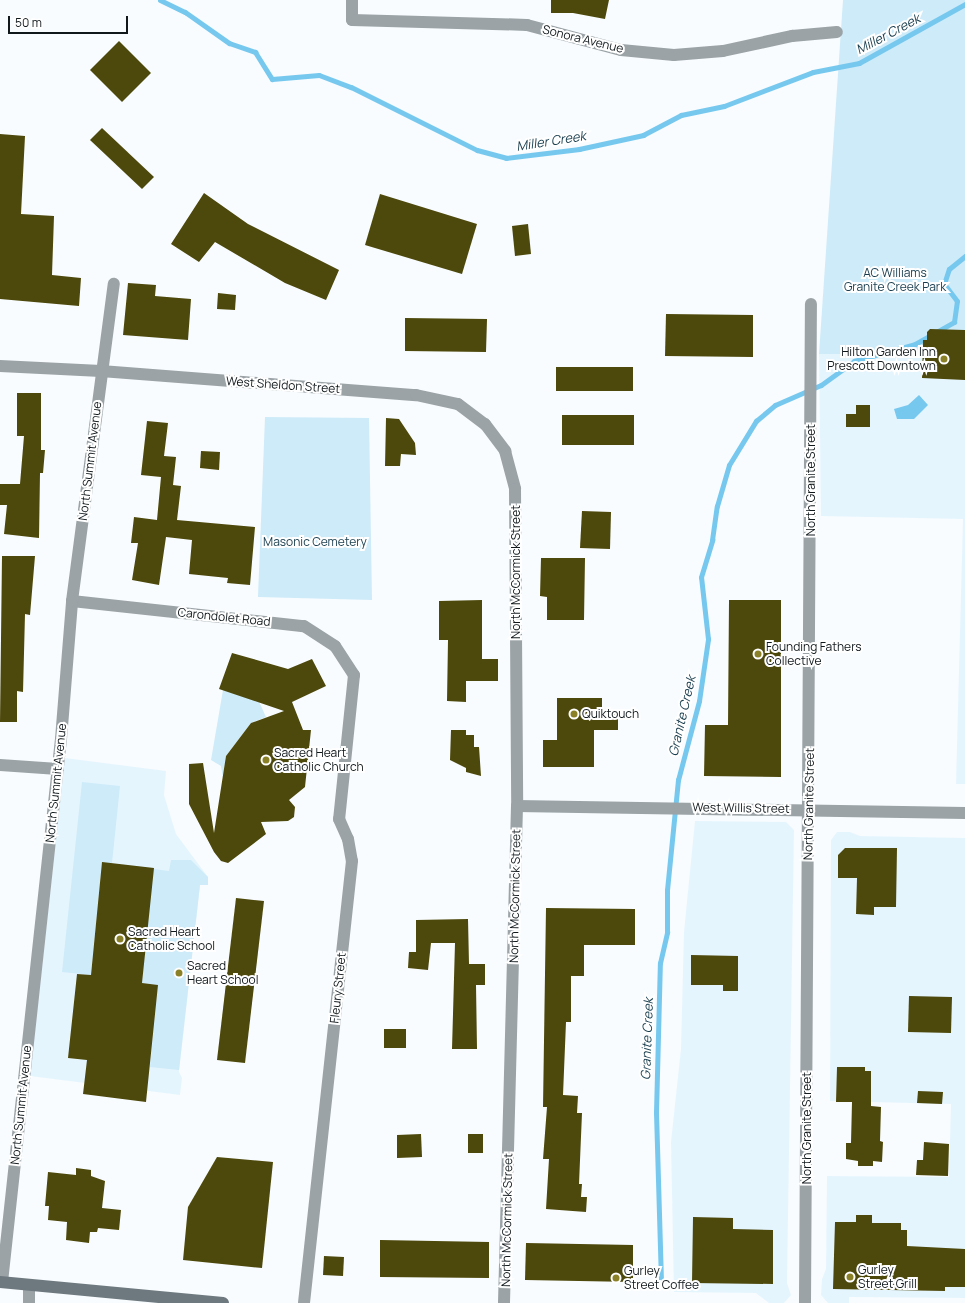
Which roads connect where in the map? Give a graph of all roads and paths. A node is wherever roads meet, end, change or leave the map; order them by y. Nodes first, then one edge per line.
1 (352, 0) edge
2 (837, 32) dead end
3 (114, 284) dead end
4 (811, 304) dead end
5 (0, 366) edge
6 (101, 371) junction
7 (515, 489) joint
8 (72, 601) junction
9 (354, 675) joint
10 (0, 765) edge
11 (58, 769) junction
12 (517, 806) junction
13 (809, 809) junction
14 (965, 813) edge
15 (1, 1282) edge
16 (29, 1285) junction
17 (29, 1303) edge
18 (223, 1303) edge
19 (304, 1303) edge
20 (504, 1303) edge
21 (805, 1303) edge

1 - 2 street, Sonora Avenue
3 - 6 street, North Summit Avenue
4 - 13 street, North Granite Street
5 - 6 street, West Sheldon Street
6 - 7 street, West Sheldon Street
6 - 8 street, North Summit Avenue
7 - 12 street, North McCormick Street
8 - 9 street, Carondolet Road
8 - 11 street, North Summit Avenue
9 - 19 street, Fleury Street
10 - 11 street
11 - 15 street, North Summit Avenue
12 - 13 street, West Willis Street
12 - 20 street, North McCormick Street
13 - 14 street, West Willis Street
13 - 21 street, North Granite Street
15 - 16 main road
16 - 17 street
16 - 18 main road

